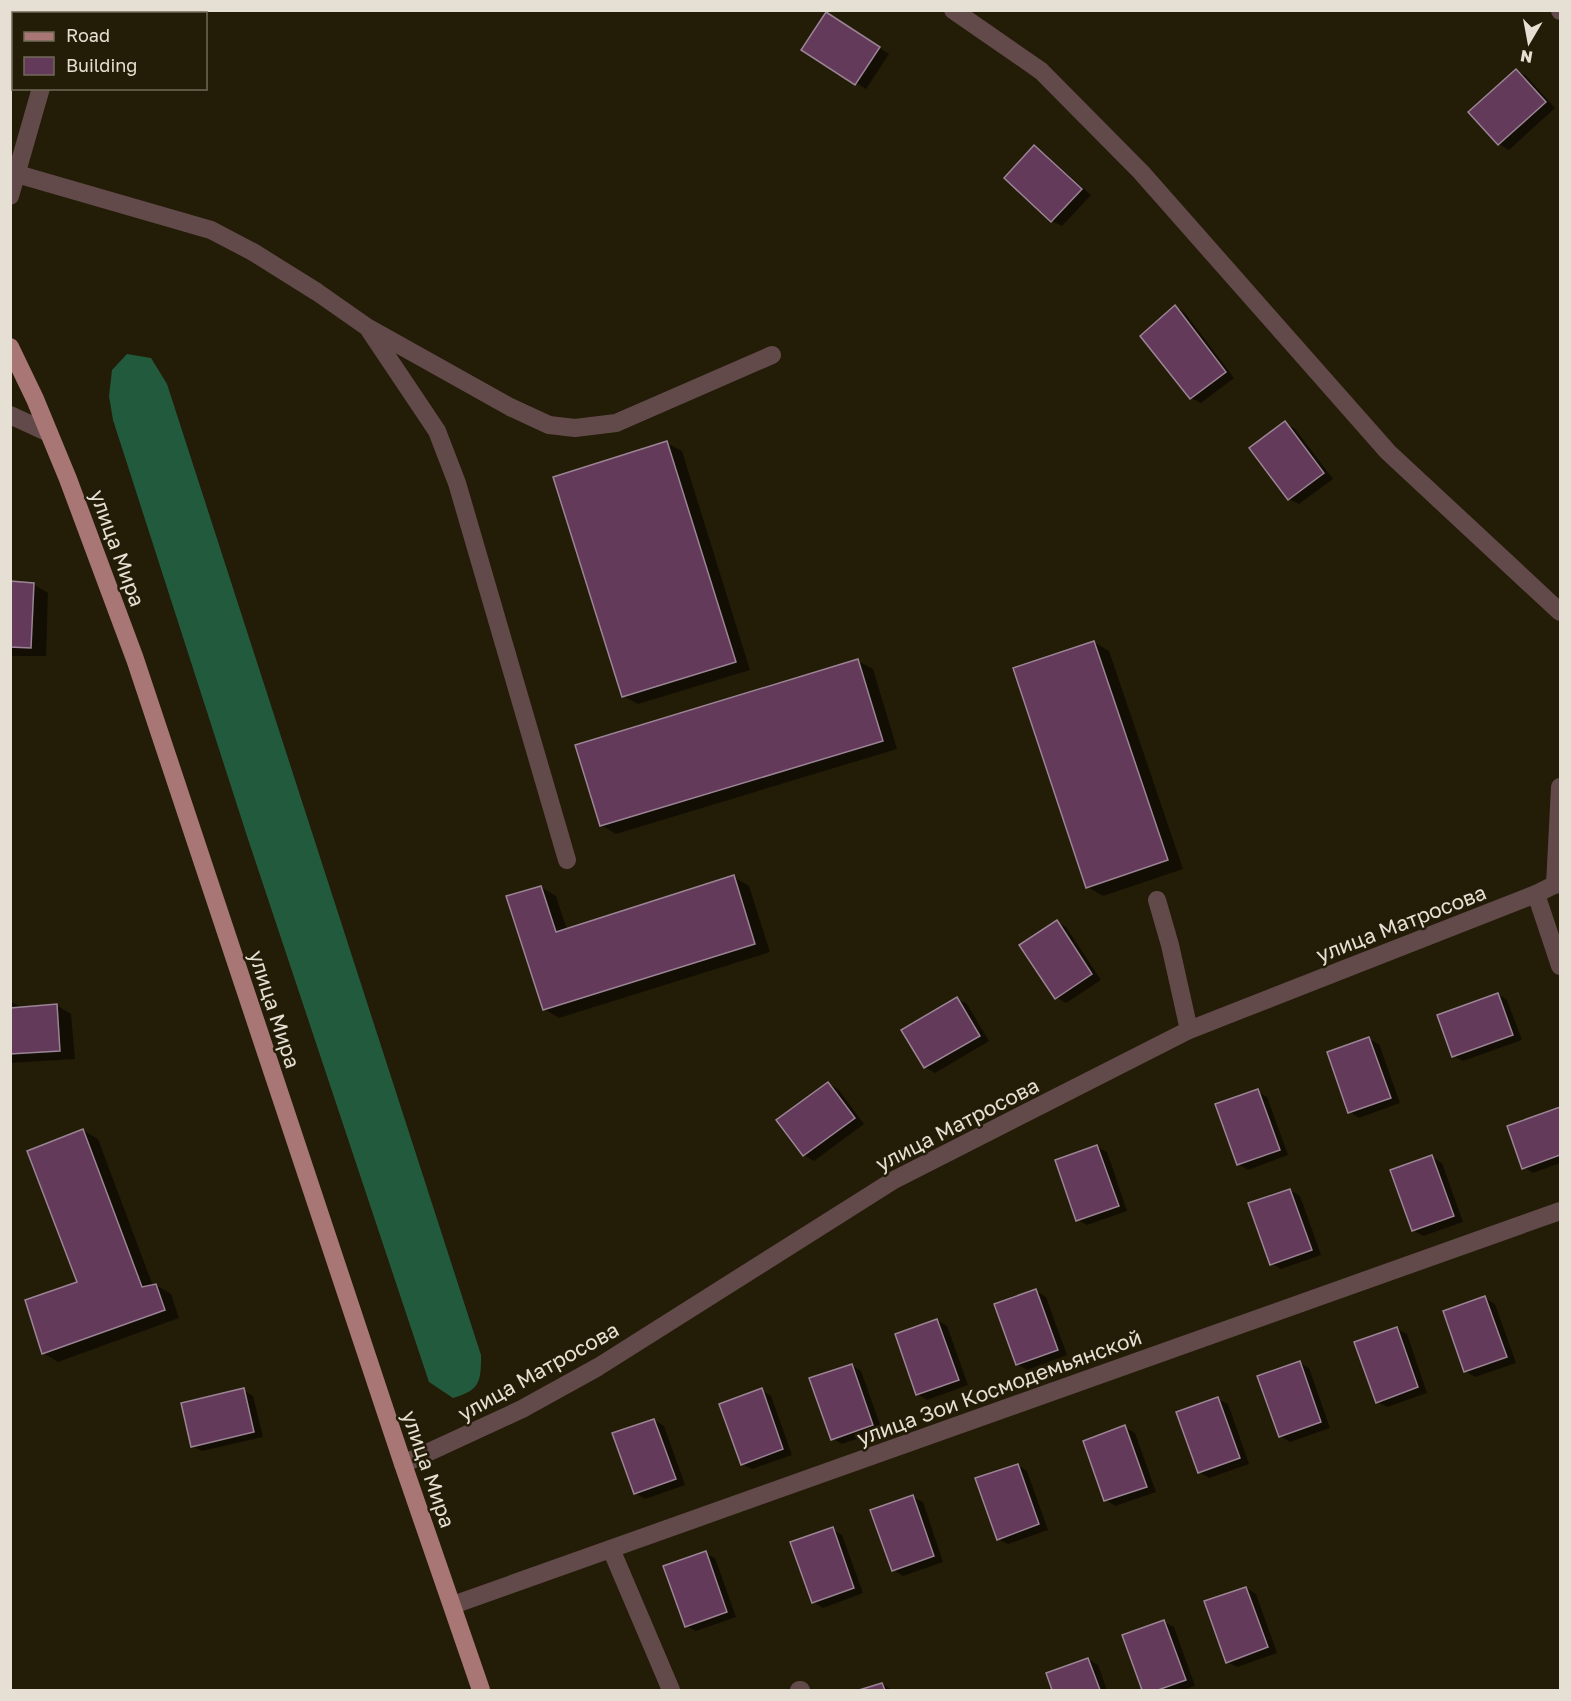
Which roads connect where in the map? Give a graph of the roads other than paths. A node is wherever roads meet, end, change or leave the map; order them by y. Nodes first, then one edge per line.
1 (953, 10) edge
2 (40, 90) edge
3 (17, 174) junction
4 (10, 196) edge
5 (367, 327) junction
6 (10, 347) edge
7 (771, 355) dead end
8 (10, 415) edge
9 (49, 433) junction
10 (1560, 612) edge
11 (1560, 787) edge
12 (567, 860) dead end
13 (1558, 884) edge
14 (1536, 894) junction
15 (1157, 900) dead end
16 (1560, 966) edge
17 (1189, 1030) junction
18 (1560, 1211) edge
19 (403, 1464) junction
20 (611, 1549) junction
21 (453, 1605) junction
22 (481, 1690) edge
23 (670, 1690) edge

1 - 10 street
2 - 3 street
3 - 4 street
3 - 5 street
5 - 7 street
5 - 12 street
6 - 9 main road, улица Мира
8 - 9 street
9 - 19 main road, улица Мира
11 - 13 street
13 - 14 street, улица Матросова
14 - 16 street
14 - 17 street, улица Матросова
15 - 17 street
17 - 19 street, улица Матросова
18 - 20 street, улица Зои Космодемьянской
19 - 21 main road, улица Мира
20 - 21 street, улица Зои Космодемьянской
20 - 23 street
21 - 22 main road, улица Мира

